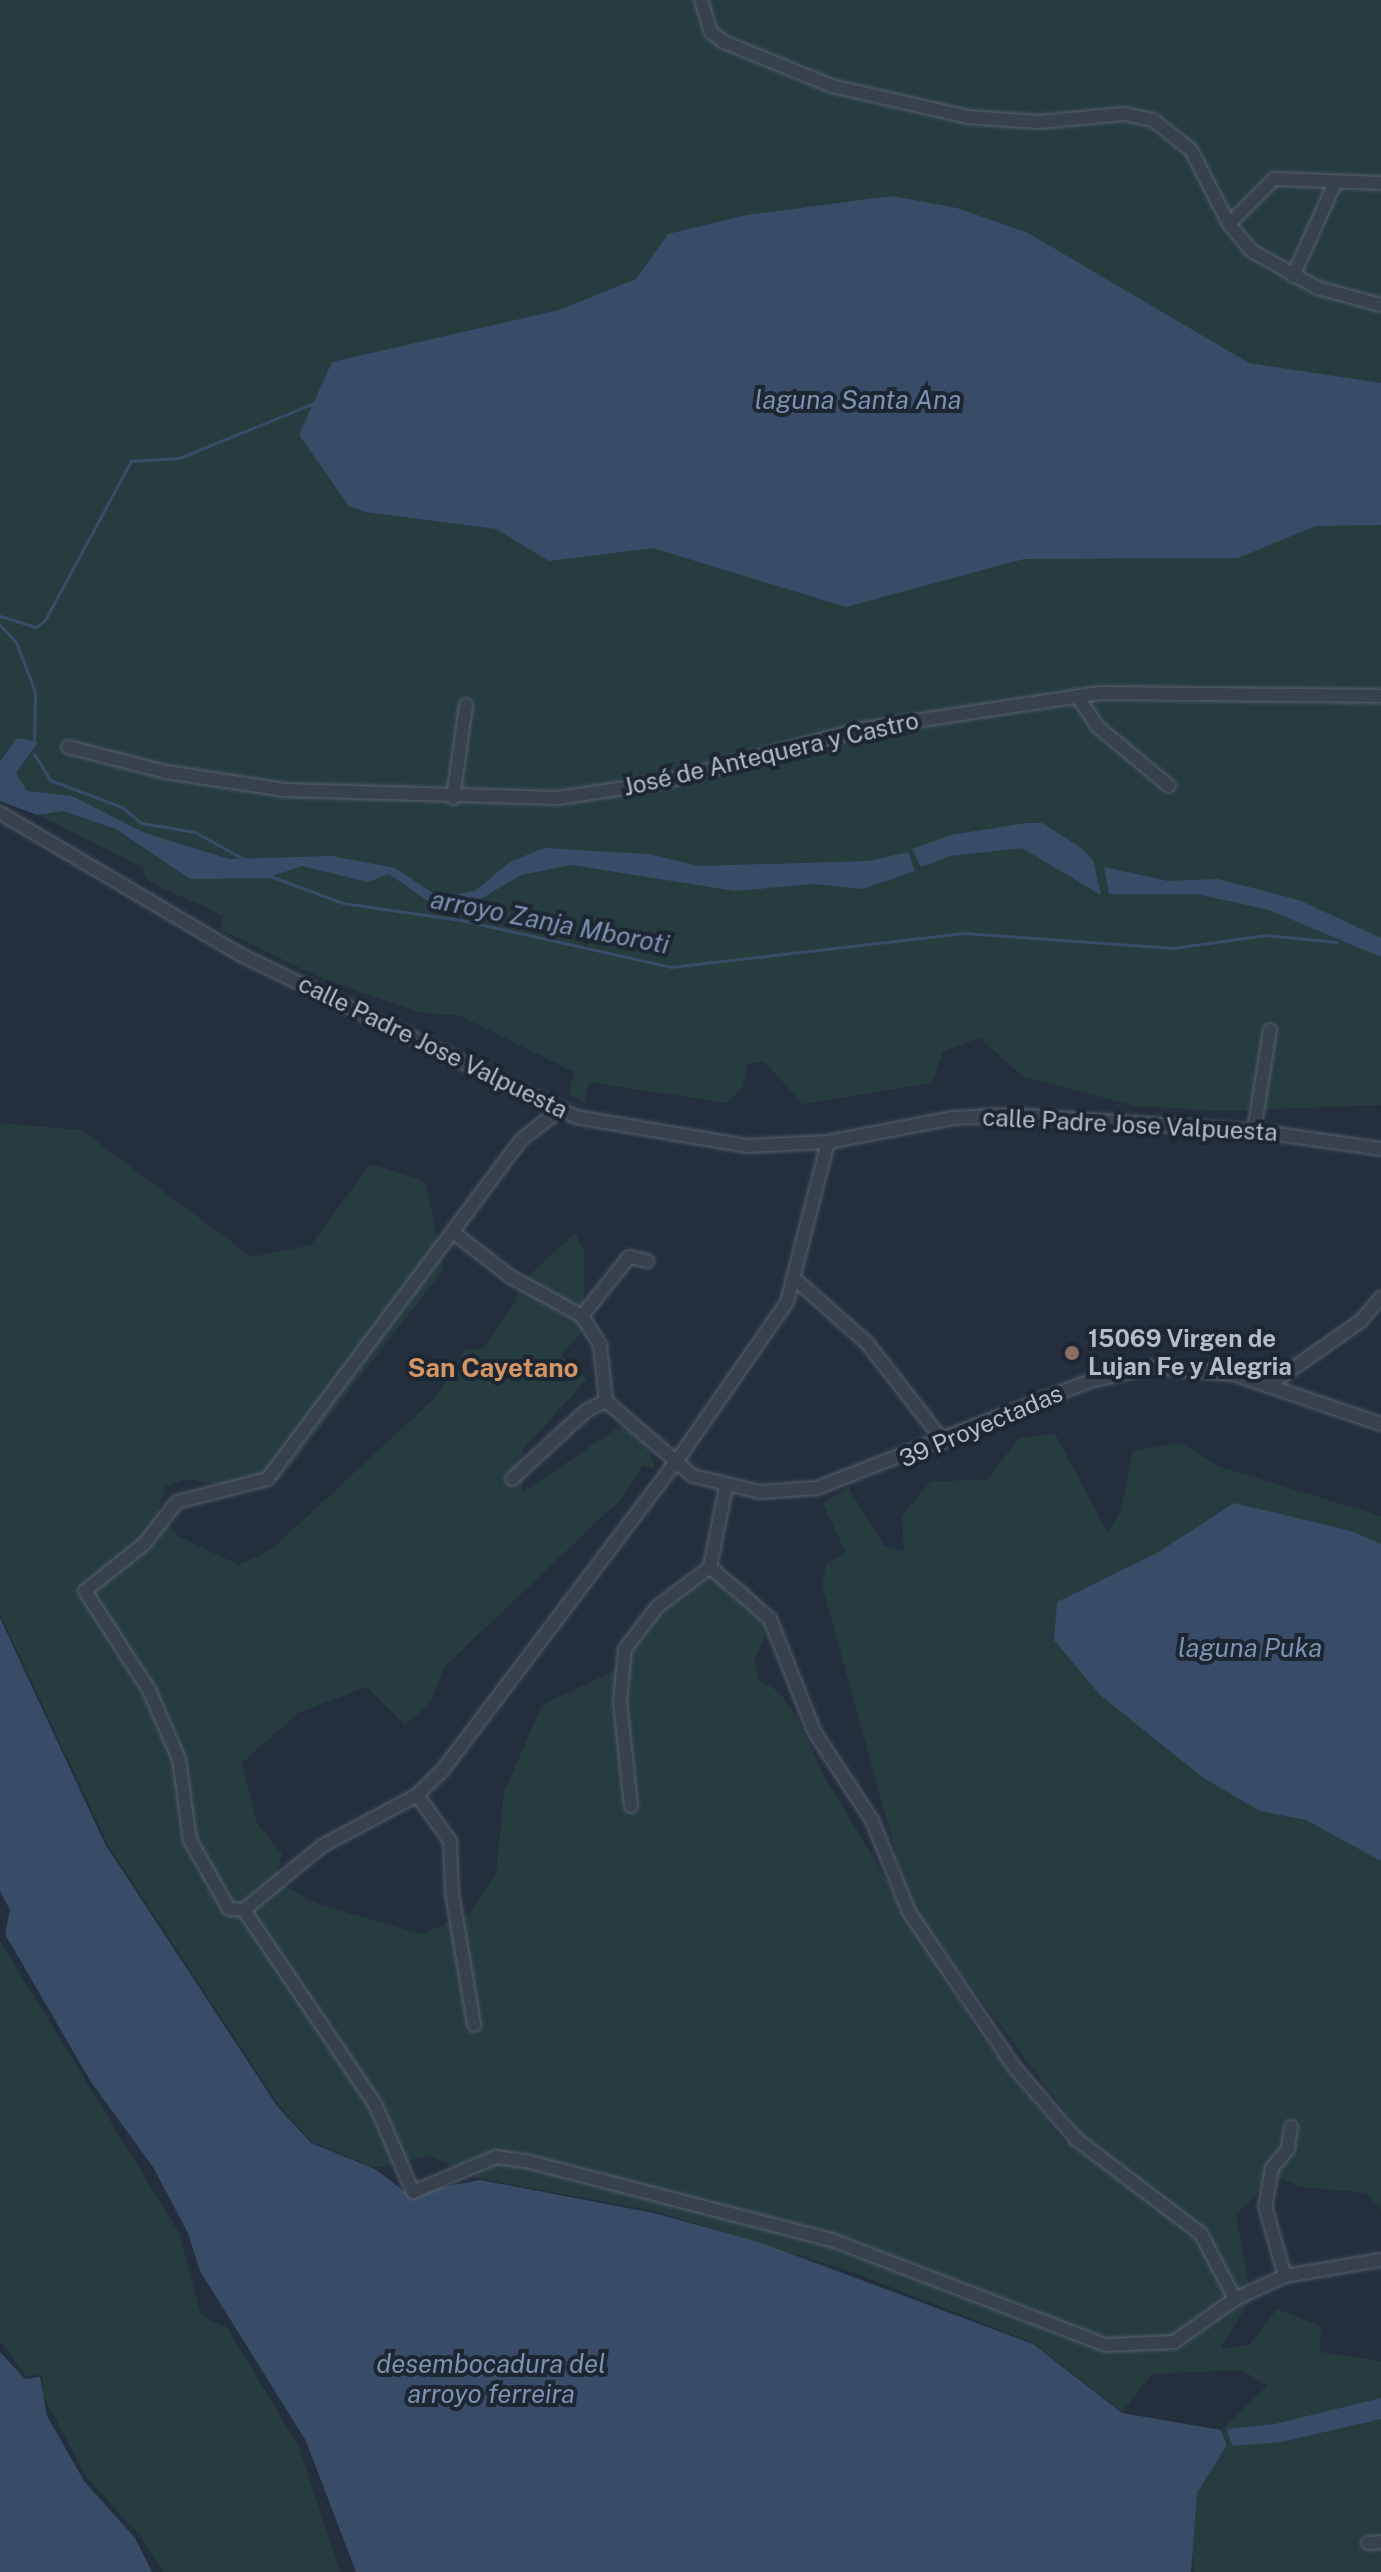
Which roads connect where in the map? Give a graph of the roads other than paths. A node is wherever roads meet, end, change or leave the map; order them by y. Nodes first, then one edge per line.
1 (701, 0) edge
2 (1335, 183) junction
3 (1381, 183) edge
4 (1229, 224) junction
5 (1293, 276) junction
6 (1381, 305) edge
7 (1077, 696) junction
8 (1381, 696) edge
9 (466, 705) dead end
10 (68, 747) dead end
11 (1169, 786) dead end
12 (453, 798) junction
13 (0, 813) edge
14 (1270, 1030) dead end
15 (557, 1112) junction
16 (1254, 1131) junction
17 (828, 1142) junction
18 (1381, 1149) edge
19 (454, 1233) junction
20 (648, 1261) dead end
21 (796, 1280) junction
22 (1381, 1297) edge
23 (582, 1316) junction
24 (1268, 1386) junction
25 (606, 1401) junction
26 (1381, 1424) edge
27 (944, 1442) junction
28 (676, 1462) junction
29 (512, 1479) dead end
30 (726, 1487) junction
31 (710, 1567) junction
32 (417, 1795) junction
33 (631, 1806) dead end
34 (244, 1910) junction
35 (474, 2025) dead end
36 (1291, 2127) dead end
37 (1381, 2260) edge
38 (1285, 2276) junction
39 (1235, 2299) junction

1 - 4 street
2 - 3 street
2 - 4 street
2 - 5 street
4 - 5 street
5 - 6 street
7 - 8 street, José de Antequera y Castro
7 - 11 street
7 - 12 street, José de Antequera y Castro
9 - 12 street
10 - 12 street, José de Antequera y Castro
13 - 15 street, calle Padre Jose Valpuesta
14 - 16 street
15 - 17 street, calle Padre Jose Valpuesta
15 - 19 street
16 - 17 street, calle Padre Jose Valpuesta
16 - 18 street, calle Padre Jose Valpuesta
17 - 21 street
19 - 23 street
19 - 34 street
20 - 23 street
21 - 27 street
21 - 28 street
22 - 24 street
23 - 25 street
24 - 26 street, 39 Proyectadas
24 - 27 street, 39 Proyectadas
25 - 28 street, 39 Proyectadas
25 - 29 street
27 - 30 street, 39 Proyectadas
28 - 30 street, 39 Proyectadas
28 - 32 street
30 - 31 street
31 - 33 street
31 - 39 street
32 - 34 street
32 - 35 street
34 - 39 street
36 - 38 street
37 - 38 street
38 - 39 street

